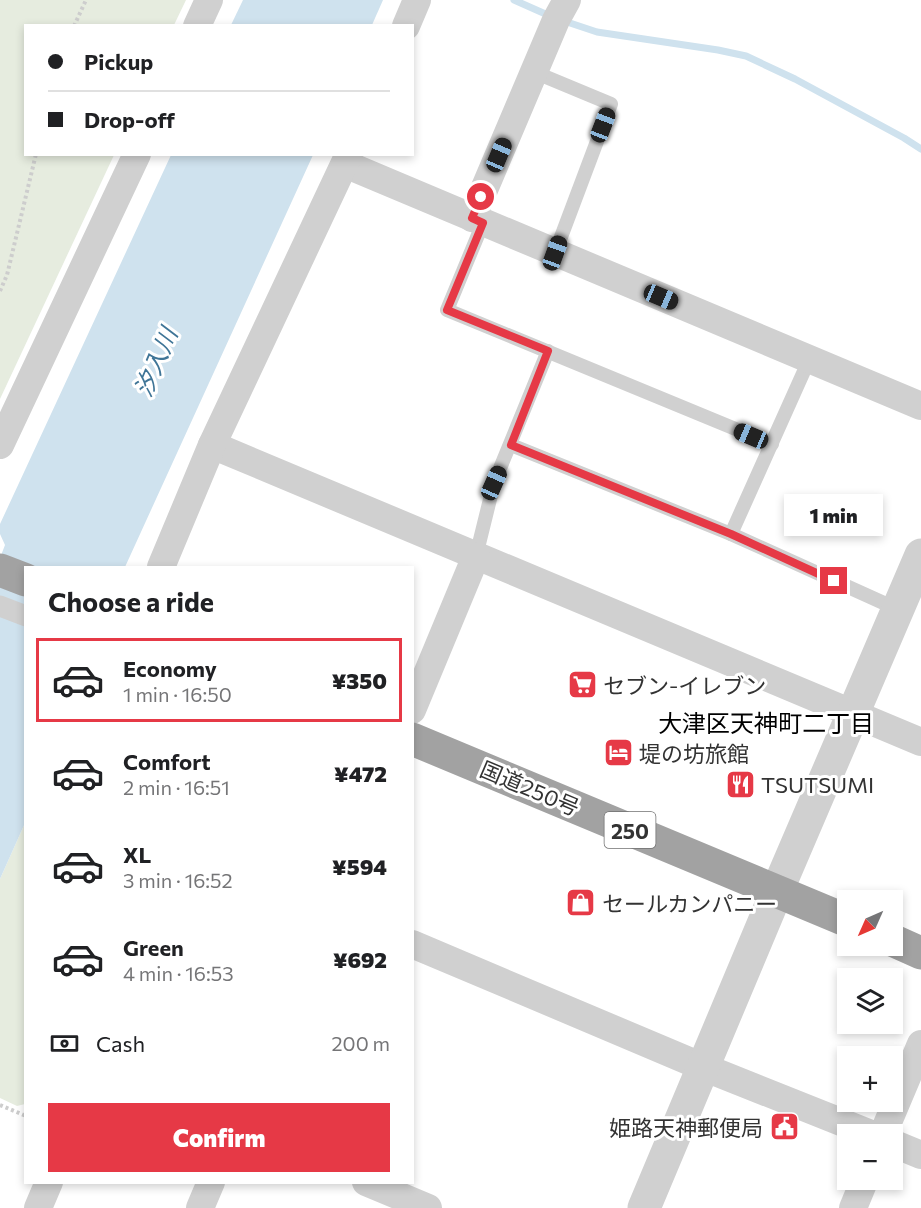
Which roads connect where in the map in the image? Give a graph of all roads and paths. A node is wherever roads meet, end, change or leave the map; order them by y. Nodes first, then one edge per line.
1 (86, 0) edge
2 (209, 0) edge
3 (417, 0) edge
4 (567, 0) edge
5 (75, 24) edge
6 (198, 24) edge
7 (407, 24) edge
8 (534, 72) junction
9 (36, 156) edge
10 (135, 156) edge
11 (347, 159) edge
12 (477, 220) junction
13 (555, 253) junction
14 (0, 291) edge
15 (548, 351) junction
16 (809, 360) junction
17 (921, 406) edge
18 (772, 444) junction
19 (0, 445) edge
20 (212, 445) junction
21 (511, 445) junction
22 (731, 534) junction
23 (921, 555) edge
24 (476, 556) junction
25 (160, 566) edge
26 (0, 570) edge
27 (24, 579) edge
28 (0, 606) edge
29 (897, 609) junction
30 (24, 615) edge
31 (414, 705) edge
32 (853, 715) junction
33 (414, 741) edge
34 (921, 742) edge
35 (777, 891) junction
36 (837, 916) edge
37 (414, 945) edge
38 (903, 945) edge
39 (921, 953) edge
40 (921, 1044) edge
41 (703, 1067) junction
42 (0, 1105) edge
43 (24, 1115) edge
44 (846, 1124) edge
45 (888, 1124) edge
46 (903, 1148) edge
47 (921, 1155) edge
48 (210, 1184) edge
49 (371, 1184) edge
50 (860, 1190) edge
51 (200, 1208) edge
52 (428, 1208) edge
53 (644, 1208) edge
54 (853, 1208) edge

1 - 5 path
2 - 6 street
3 - 7 street
4 - 8 street
8 - 12 street
8 - 13 lane
9 - 14 path
10 - 19 street
11 - 12 street
11 - 20 street
12 - 13 street
12 - 15 lane
13 - 16 street
15 - 18 lane
15 - 21 lane
16 - 17 street
16 - 18 lane
18 - 22 lane
20 - 24 street
20 - 25 street
21 - 22 lane
21 - 24 lane
22 - 29 lane
23 - 29 street
24 - 31 street
24 - 32 street
26 - 27 highway
28 - 30 street
29 - 32 street
32 - 34 street
32 - 35 street
33 - 35 highway, 国道250号 / 250
35 - 36 highway, 国道250号 / 250
35 - 41 street
37 - 41 street
38 - 39 highway
40 - 45 street
41 - 44 street
41 - 53 street
42 - 43 path
46 - 47 street
48 - 51 street
49 - 52 street
50 - 54 street

